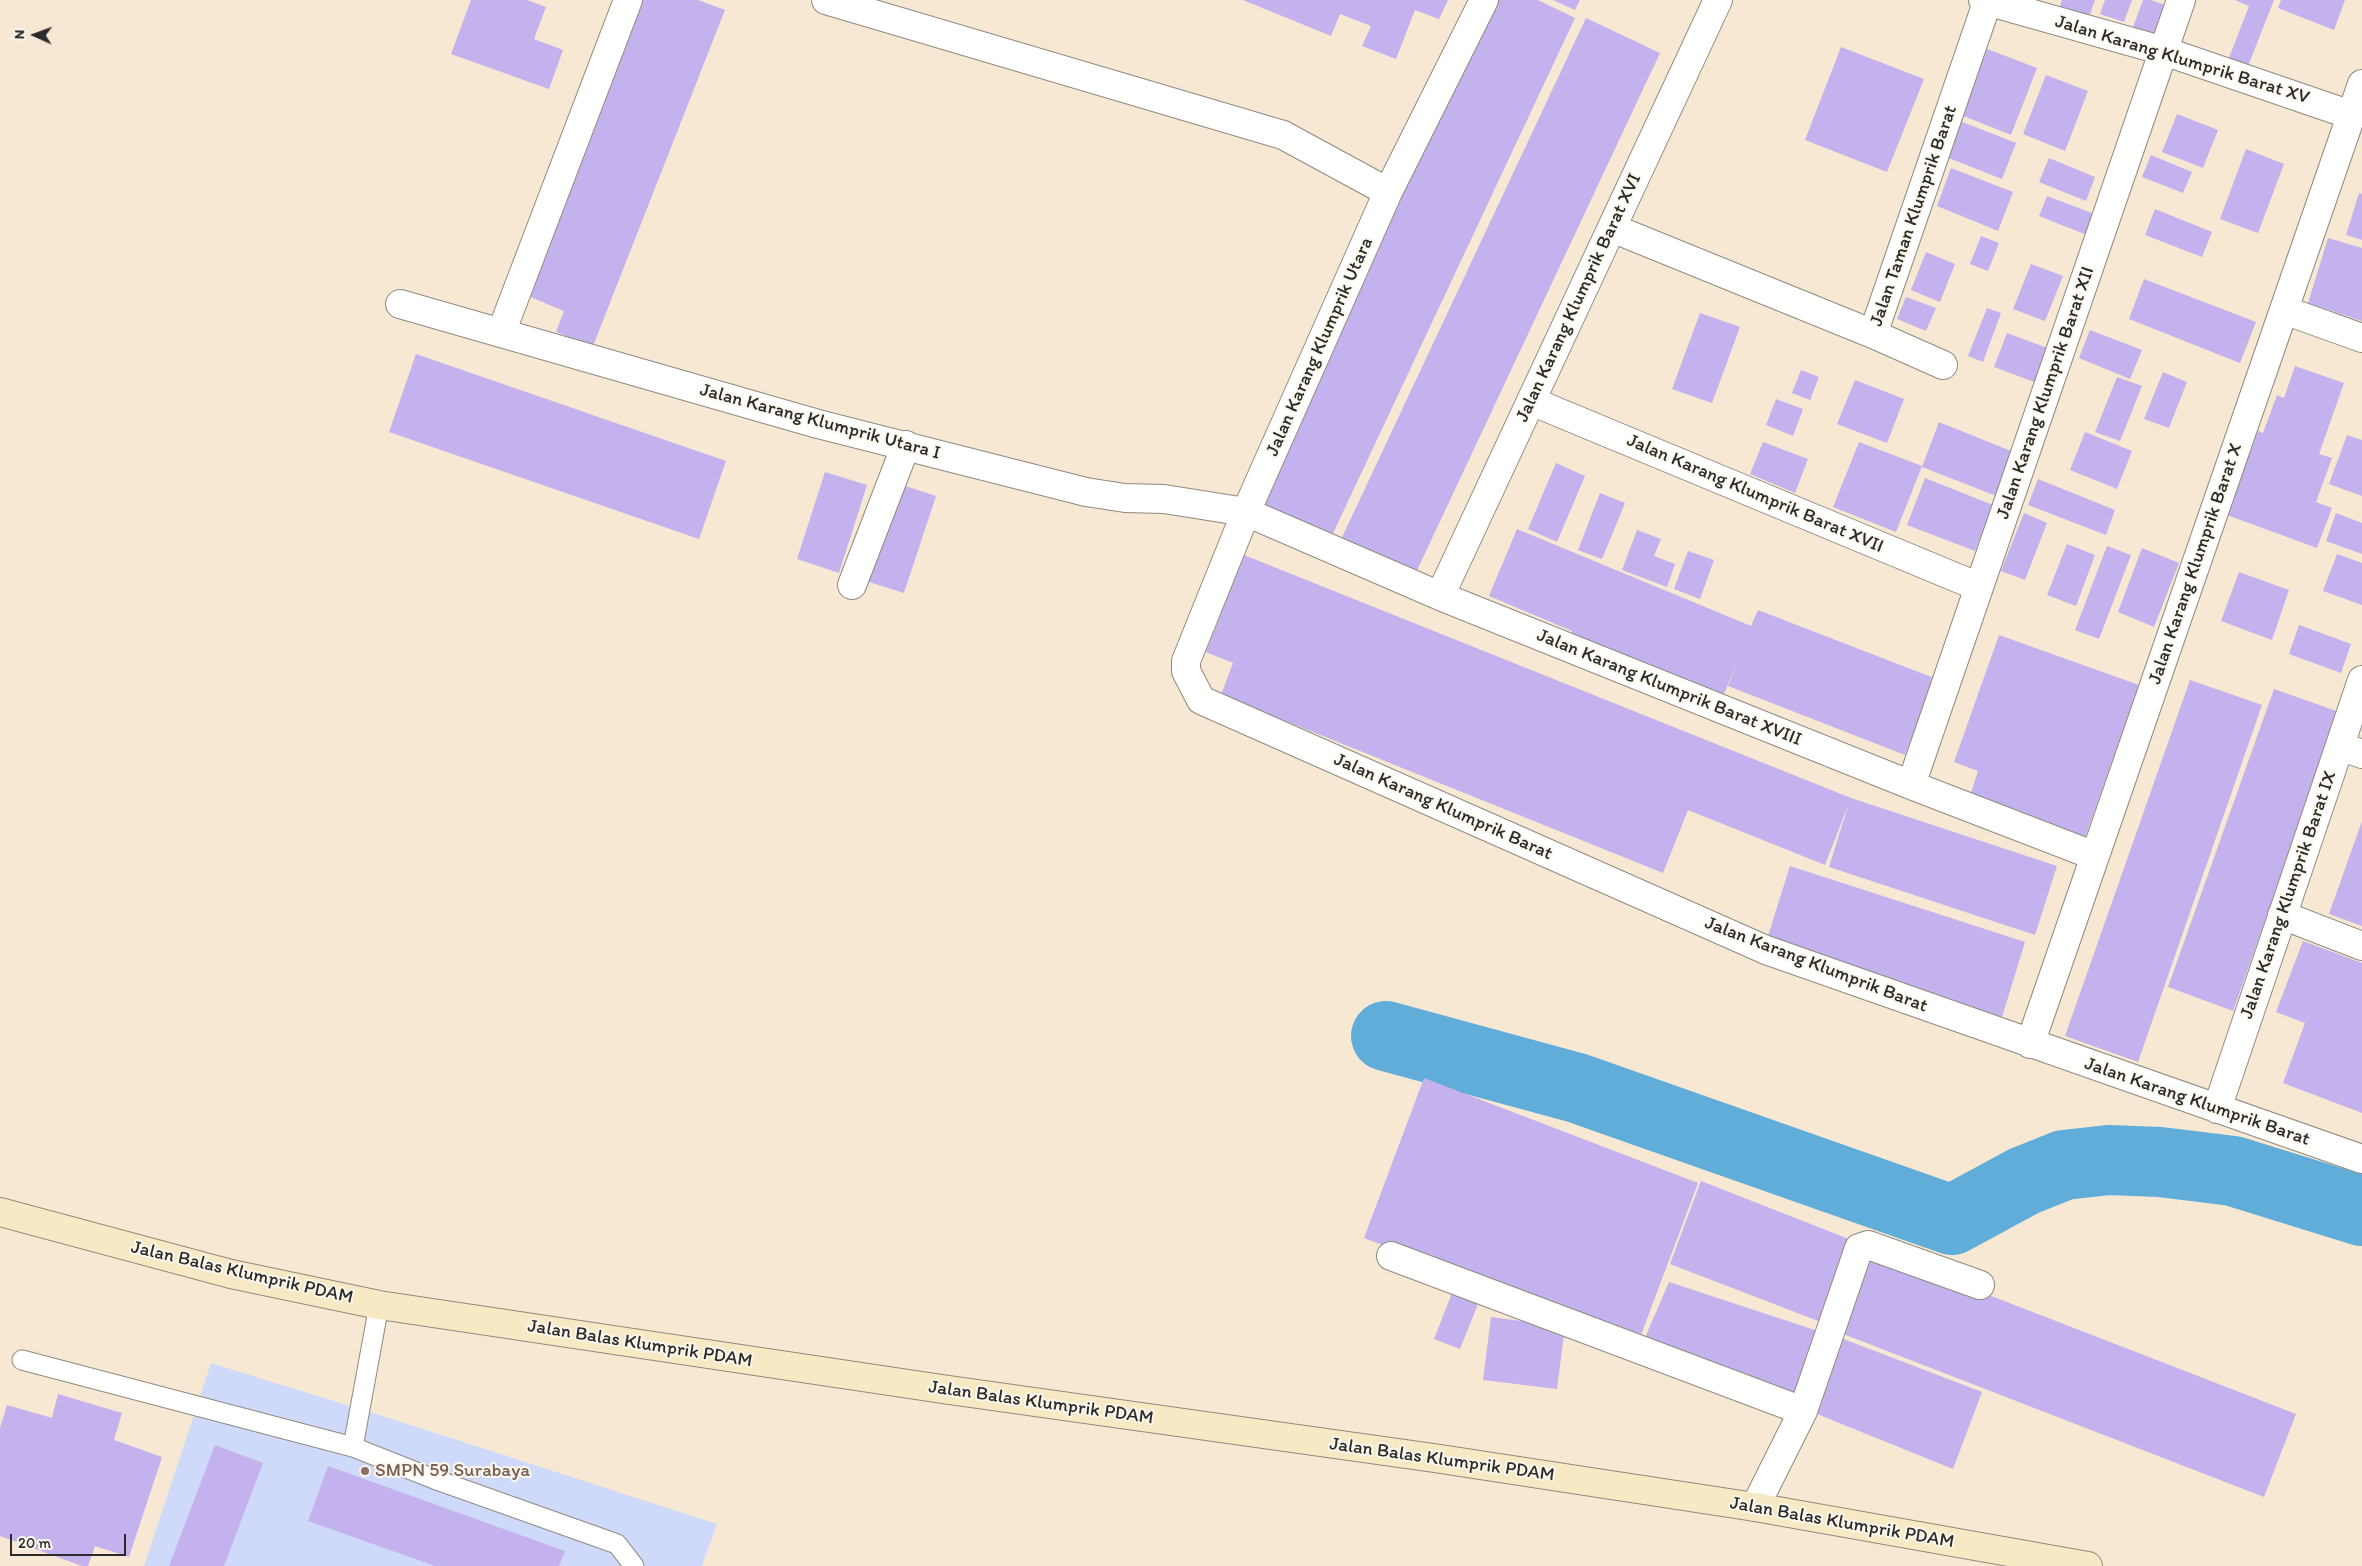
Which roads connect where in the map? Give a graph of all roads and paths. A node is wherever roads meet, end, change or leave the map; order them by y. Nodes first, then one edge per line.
1 (628, 0) edge
2 (826, 0) edge
3 (1484, 0) edge
4 (1718, 0) edge
5 (1986, 0) edge
6 (2181, 0) edge
7 (2164, 50) junction
8 (2362, 84) edge
9 (2351, 115) junction
10 (1388, 192) junction
11 (1612, 228) junction
12 (400, 304) dead end
13 (2284, 310) junction
14 (501, 333) junction
15 (1873, 334) junction
16 (2362, 338) edge
17 (1943, 365) dead end
18 (1531, 401) junction
19 (906, 445) junction
20 (1246, 512) junction
21 (852, 585) dead end
22 (1979, 587) junction
23 (1440, 596) junction
24 (2362, 680) edge
25 (1201, 700) joint
26 (2351, 750) edge
27 (1911, 786) junction
28 (2095, 856) junction
29 (2282, 915) junction
30 (2362, 946) edge
31 (2030, 1044) junction
32 (2217, 1109) junction
33 (2362, 1159) edge
34 (0, 1212) edge
35 (1390, 1256) dead end
36 (1980, 1285) dead end
37 (379, 1304) junction
38 (22, 1360) dead end
39 (1803, 1411) junction
40 (353, 1447) junction
41 (1755, 1507) junction
42 (634, 1566) edge
43 (2088, 1566) edge

1 - 14 street
2 - 10 street
3 - 10 street, Jalan Karang Klumprik Utara
4 - 11 street, Jalan Karang Klumprik Barat XVI
5 - 7 street, Jalan Karang Klumprik Barat XV
5 - 15 street, Jalan Taman Klumprik Barat
6 - 7 street, Jalan Karang Klumprik Barat XII
7 - 9 street, Jalan Karang Klumprik Barat XV
7 - 22 street, Jalan Karang Klumprik Barat XII
8 - 9 street, Jalan Karang Klumprik Barat X
9 - 13 street, Jalan Karang Klumprik Barat X
10 - 20 street, Jalan Karang Klumprik Utara
11 - 15 street, Jalan Taman Klumprik Barat
11 - 18 street, Jalan Karang Klumprik Barat XVI
12 - 14 street, Jalan Karang Klumprik Utara I
13 - 16 street
13 - 28 street, Jalan Karang Klumprik Barat X
14 - 19 street, Jalan Karang Klumprik Utara I
15 - 17 street
18 - 22 street, Jalan Karang Klumprik Barat XVII
18 - 23 street, Jalan Karang Klumprik Barat XVI
19 - 20 street, Jalan Karang Klumprik Utara I
19 - 21 street
20 - 23 street, Jalan Karang Klumprik Barat XVIII
20 - 25 street, Jalan Karang Klumprik Utara
22 - 27 street, Jalan Karang Klumprik Barat XII
23 - 27 street, Jalan Karang Klumprik Barat XVIII
24 - 26 street, Jalan Karang Klumprik Barat IX
25 - 31 street, Jalan Karang Klumprik Barat
26 - 29 street, Jalan Karang Klumprik Barat IX
27 - 28 street, Jalan Karang Klumprik Barat XVIII
28 - 31 street, Jalan Karang Klumprik Barat X
29 - 30 street
29 - 32 street, Jalan Karang Klumprik Barat IX
31 - 32 street, Jalan Karang Klumprik Barat
32 - 33 street, Jalan Karang Klumprik Barat
34 - 37 street, Jalan Balas Klumprik PDAM
35 - 39 street
36 - 39 street
37 - 40 lane
37 - 41 street, Jalan Balas Klumprik PDAM
38 - 40 lane
39 - 41 street
40 - 42 lane
41 - 43 street, Jalan Balas Klumprik PDAM

